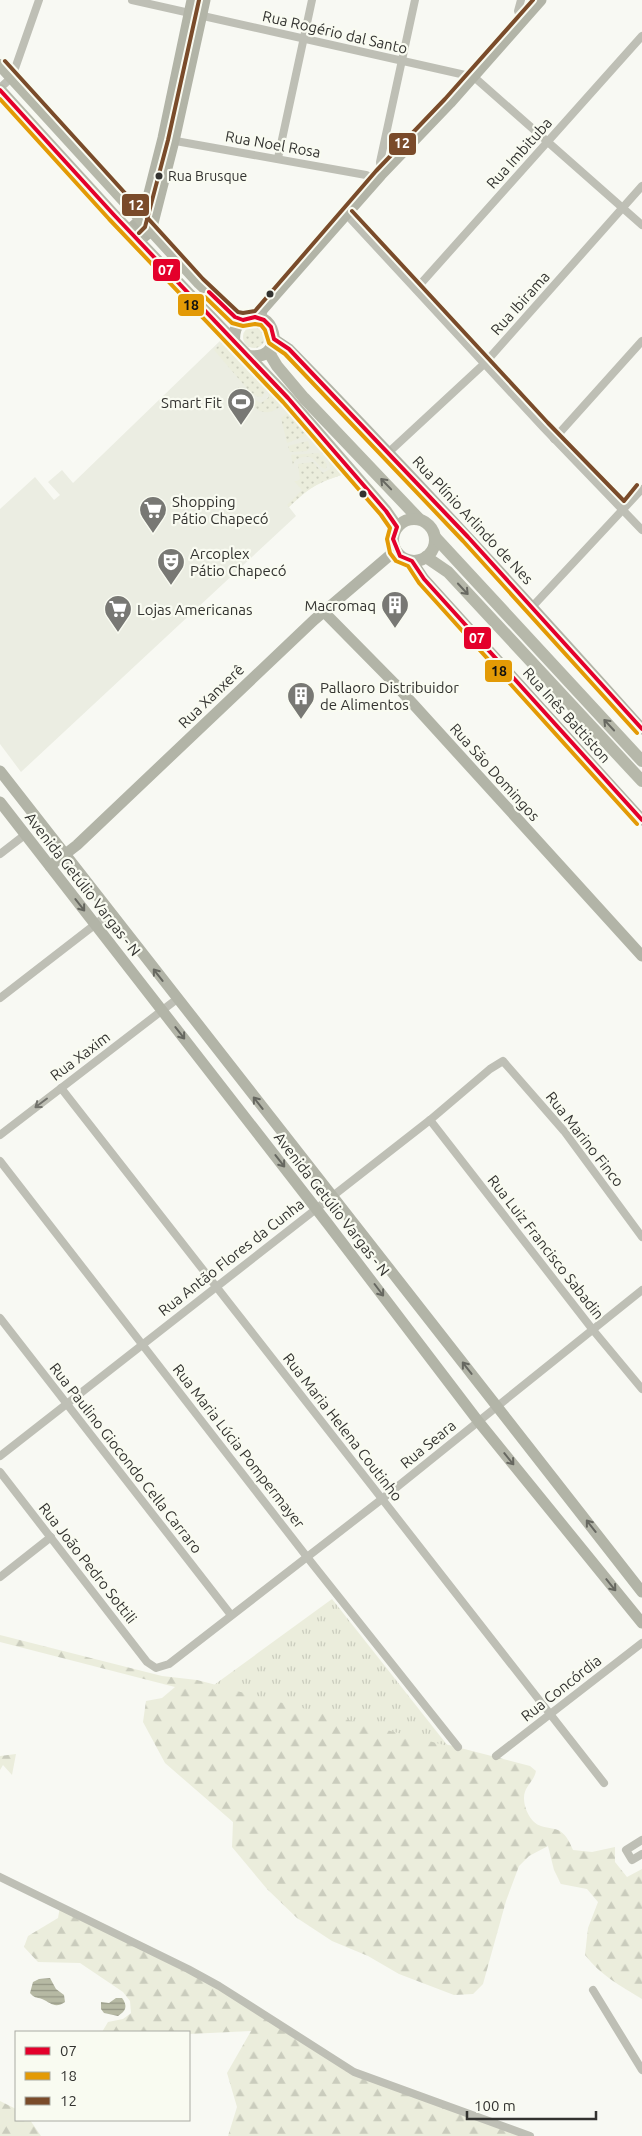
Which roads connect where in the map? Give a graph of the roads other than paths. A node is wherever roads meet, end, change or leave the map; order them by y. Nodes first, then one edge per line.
1 (39, 0) edge
2 (132, 0) edge
3 (192, 0) edge
4 (205, 0) edge
5 (312, 0) edge
6 (415, 0) edge
7 (521, 0) edge
8 (541, 0) edge
9 (190, 14) junction
10 (201, 16) junction
11 (522, 22) junction
12 (642, 36) edge
13 (304, 38) junction
14 (402, 60) junction
15 (0, 65) edge
16 (12, 77) junction
17 (474, 77) junction
18 (0, 89) edge
19 (169, 140) junction
20 (548, 142) junction
21 (78, 151) junction
22 (278, 158) junction
23 (65, 162) junction
24 (160, 172) junction
25 (379, 178) junction
26 (642, 186) edge
27 (623, 208) junction
28 (346, 215) junction
29 (141, 219) junction
30 (642, 225) edge
31 (129, 230) junction
32 (151, 231) junction
33 (139, 241) junction
34 (416, 289) junction
35 (259, 317) junction
36 (243, 320) junction
37 (234, 340) junction
38 (642, 341) edge
39 (272, 344) junction
40 (249, 356) junction
41 (484, 364) junction
42 (554, 439) junction
43 (389, 452) junction
44 (642, 489) edge
45 (624, 510) junction
46 (420, 519) junction
47 (397, 527) junction
48 (642, 530) edge
49 (435, 536) junction
50 (396, 550) junction
51 (426, 557) junction
52 (412, 561) junction
53 (532, 606) junction
54 (323, 611) junction
55 (642, 729) edge
56 (642, 761) edge
57 (1, 775) edge
58 (642, 781) edge
59 (0, 802) edge
60 (642, 820) edge
61 (26, 834) junction
62 (0, 854) edge
63 (66, 855) junction
64 (50, 866) junction
65 (110, 913) junction
66 (95, 925) junction
67 (642, 956) edge
68 (0, 998) edge
69 (177, 999) junction
70 (162, 1010) junction
71 (503, 1061) joint
72 (61, 1088) junction
73 (430, 1120) junction
74 (0, 1135) edge
75 (0, 1161) edge
76 (331, 1195) junction
77 (316, 1208) junction
78 (642, 1237) edge
79 (216, 1286) junction
80 (642, 1290) edge
81 (0, 1318) edge
82 (593, 1330) junction
83 (143, 1344) junction
84 (642, 1389) edge
85 (66, 1403) junction
86 (497, 1406) junction
87 (478, 1421) junction
88 (0, 1456) edge
89 (0, 1472) edge
90 (382, 1499) junction
91 (51, 1537) junction
92 (307, 1556) junction
93 (0, 1577) edge
94 (642, 1592) edge
95 (231, 1615) junction
96 (642, 1623) edge
97 (642, 1643) edge
98 (156, 1668) joint
99 (550, 1714) junction
100 (458, 1747) dead end
101 (496, 1756) dead end
102 (604, 1783) dead end
103 (642, 1840) edge
104 (642, 1854) edge
105 (0, 1876) edge
106 (593, 1990) dead end
107 (642, 2070) edge
108 (530, 2136) edge

1 - 16 street
2 - 9 street, Rua Rogério dal Santo
3 - 9 street
4 - 10 street
5 - 13 street
6 - 14 street
7 - 11 street
8 - 11 street
9 - 10 street, Rua Rogério dal Santo
9 - 19 street
10 - 13 street, Rua Rogério dal Santo
10 - 19 street
11 - 17 street
12 - 20 street, Rua Imbituba
13 - 14 street, Rua Rogério dal Santo
13 - 22 street
14 - 17 street, Rua Rogério dal Santo
14 - 25 street
15 - 16 main road
16 - 18 street
16 - 21 main road
17 - 20 street
17 - 25 street
18 - 23 main road
19 - 22 street, Rua Noel Rosa
19 - 24 street
20 - 27 street
20 - 34 street, Rua Imbituba
21 - 23 main road
21 - 29 main road
22 - 25 street, Rua Noel Rosa
23 - 31 main road
24 - 29 street
24 - 32 street
25 - 28 street
26 - 27 street, Rua Ibirama
27 - 30 street
27 - 41 street, Rua Ibirama
28 - 34 street
28 - 35 street
29 - 31 street
29 - 32 main road
31 - 33 main road
32 - 33 street
32 - 36 main road
33 - 37 main road
34 - 41 street
35 - 36 main road
35 - 39 main road
36 - 37 main road
37 - 40 main road
38 - 42 street
39 - 40 main road
39 - 43 street, Rua Plínio Arlindo de Nes
46 -> 39 main road
40 - 47 main road
41 - 42 street
41 - 43 street, Rua Ibirama
42 - 45 street
43 - 53 street, Rua Plínio Arlindo de Nes
44 - 45 street
45 - 48 street
45 - 53 street
46 - 47 main road
46 - 49 main road
47 - 50 main road
49 - 51 main road
56 -> 49 main road
50 - 52 main road
50 - 54 street, Rua Xanxerê
51 - 52 main road
51 -> 58 main road
52 - 60 street, Rua Inês Battiston
53 - 55 street, Rua Plínio Arlindo de Nes
54 - 63 street, Rua Xanxerê
54 - 67 street, Rua São Domingos
57 - 63 street, Avenida Getúlio Vargas - N
59 - 61 street, Avenida Getúlio Vargas - N
61 - 62 street
61 - 64 street, Avenida Getúlio Vargas - N
63 - 64 street, Rua Xanxerê
63 - 65 street, Avenida Getúlio Vargas - N
64 -> 66 street, Avenida Getúlio Vargas - N
65 - 66 street
69 -> 65 street, Avenida Getúlio Vargas - N
66 - 68 street
66 - 70 street, Avenida Getúlio Vargas - N
69 - 70 street, Rua Xaxim
76 -> 69 street, Avenida Getúlio Vargas - N
70 - 72 street, Rua Xaxim
70 -> 77 street, Avenida Getúlio Vargas - N
71 - 73 street, Rua Antão Flores da Cunha
71 - 78 street, Rua Marino Finco
72 -> 74 street, Rua Xaxim
72 - 79 street, Rua Maria Helena Coutinho
73 - 76 street, Rua Antão Flores da Cunha
73 - 82 street, Rua Luiz Francisco Sabadin
75 - 83 street, Rua Maria Lúcia Pompermayer
76 - 77 street, Rua Antão Flores da Cunha
86 -> 76 street, Avenida Getúlio Vargas - N
77 - 79 street, Rua Antão Flores da Cunha
77 -> 87 street, Avenida Getúlio Vargas - N
79 - 83 street, Rua Antão Flores da Cunha
79 - 90 street, Rua Maria Helena Coutinho
80 - 82 street, Rua Seara
81 - 85 street, Rua Paulino Giocondo Cella Carraro
82 - 84 street, Rua Luiz Francisco Sabadin
82 - 86 street, Rua Seara
83 - 85 street, Rua Antão Flores da Cunha
83 - 92 street, Rua Maria Lúcia Pompermayer
85 - 88 street, Rua Antão Flores da Cunha
85 - 95 street, Rua Paulino Giocondo Cella Carraro
86 - 87 street, Rua Seara
94 -> 86 street, Avenida Getúlio Vargas - N
87 - 90 street, Rua Seara
87 -> 96 street, Avenida Getúlio Vargas - N
89 - 91 street, Rua João Pedro Sottili
90 - 92 street, Rua Seara
90 - 99 street, Rua Maria Helena Coutinho
91 - 93 street
91 - 98 street, Rua João Pedro Sottili
92 - 95 street, Rua Seara
92 - 100 street, Rua Maria Lúcia Pompermayer
95 - 98 street, Rua Seara
97 - 99 street, Rua Concórdia
99 - 101 street, Rua Concórdia
99 - 102 street, Rua Maria Helena Coutinho
103 - 104 street
105 - 108 street
106 - 107 street

